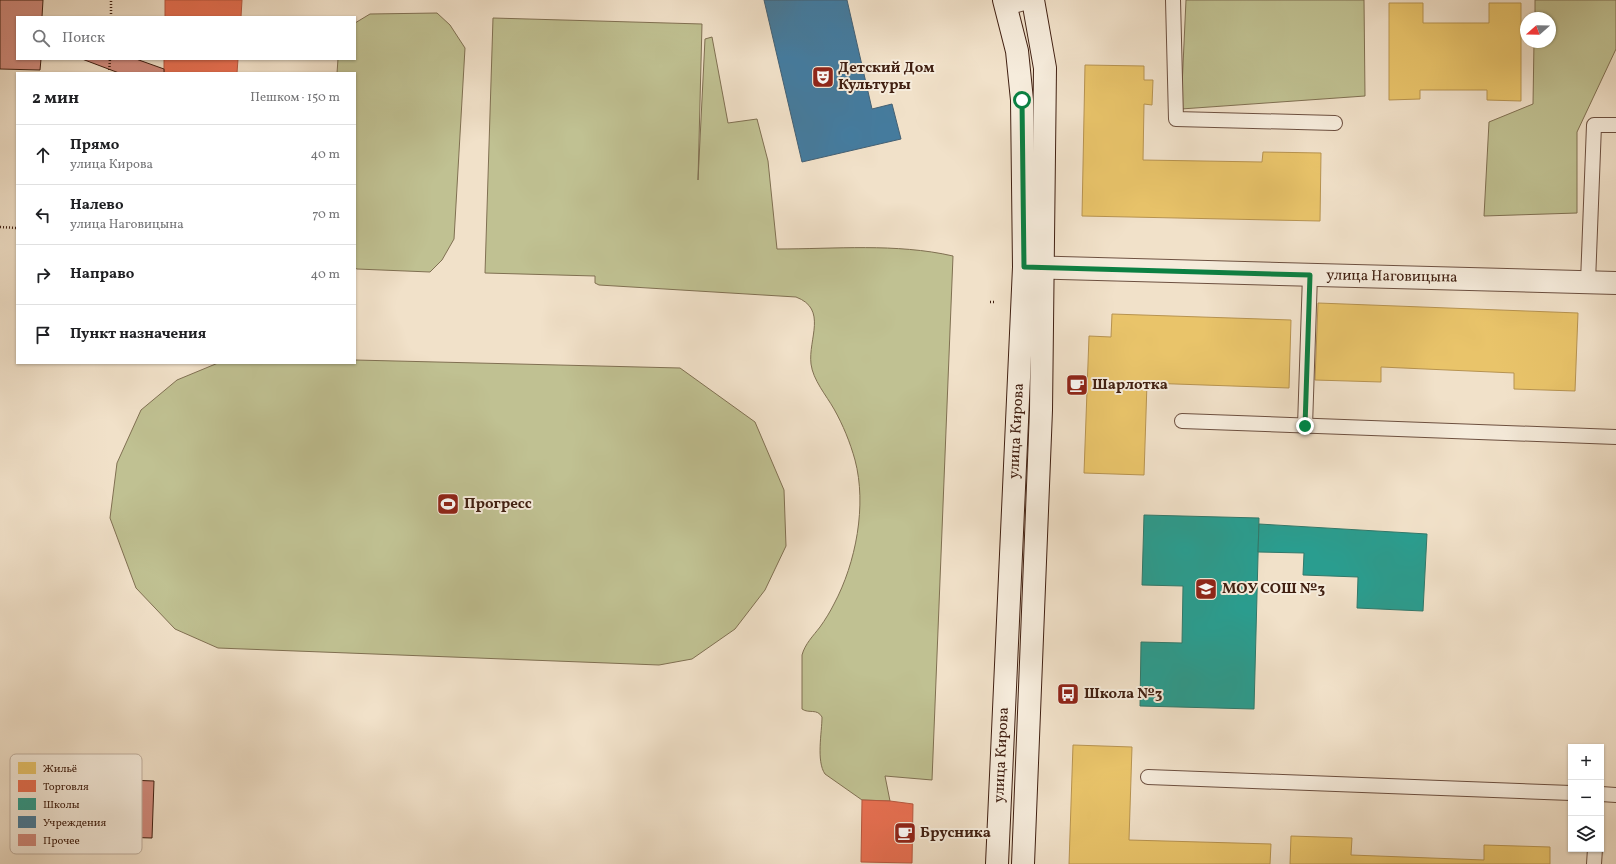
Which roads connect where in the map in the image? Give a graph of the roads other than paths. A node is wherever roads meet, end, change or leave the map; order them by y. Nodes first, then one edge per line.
1 (1034, 0) edge
2 (1173, 0) edge
3 (1005, 4) edge
4 (1335, 123) dead end
5 (1616, 125) edge
6 (1033, 267) junction
7 (1310, 275) junction
8 (1588, 282) junction
9 (1616, 283) edge
10 (1182, 421) dead end
11 (1305, 426) junction
12 (1616, 437) edge
13 (1148, 777) dead end
14 (1568, 793) edge
15 (1604, 794) edge
16 (1616, 794) edge
17 (1595, 852) edge
18 (997, 864) edge
19 (1024, 864) edge
20 (1594, 864) edge

1 - 3 lane
1 - 6 main road, улица Кирова
2 - 4 lane
3 - 6 main road, улица Кирова
5 - 8 lane
6 - 7 main road, улица Наговицына
6 - 18 main road, улица Кирова
6 - 19 main road, улица Кирова
7 - 8 main road, улица Наговицына
7 - 11 lane
8 - 9 main road, улица Наговицына
10 - 11 lane
11 - 12 lane
13 - 14 lane
15 - 16 lane
17 - 20 lane

